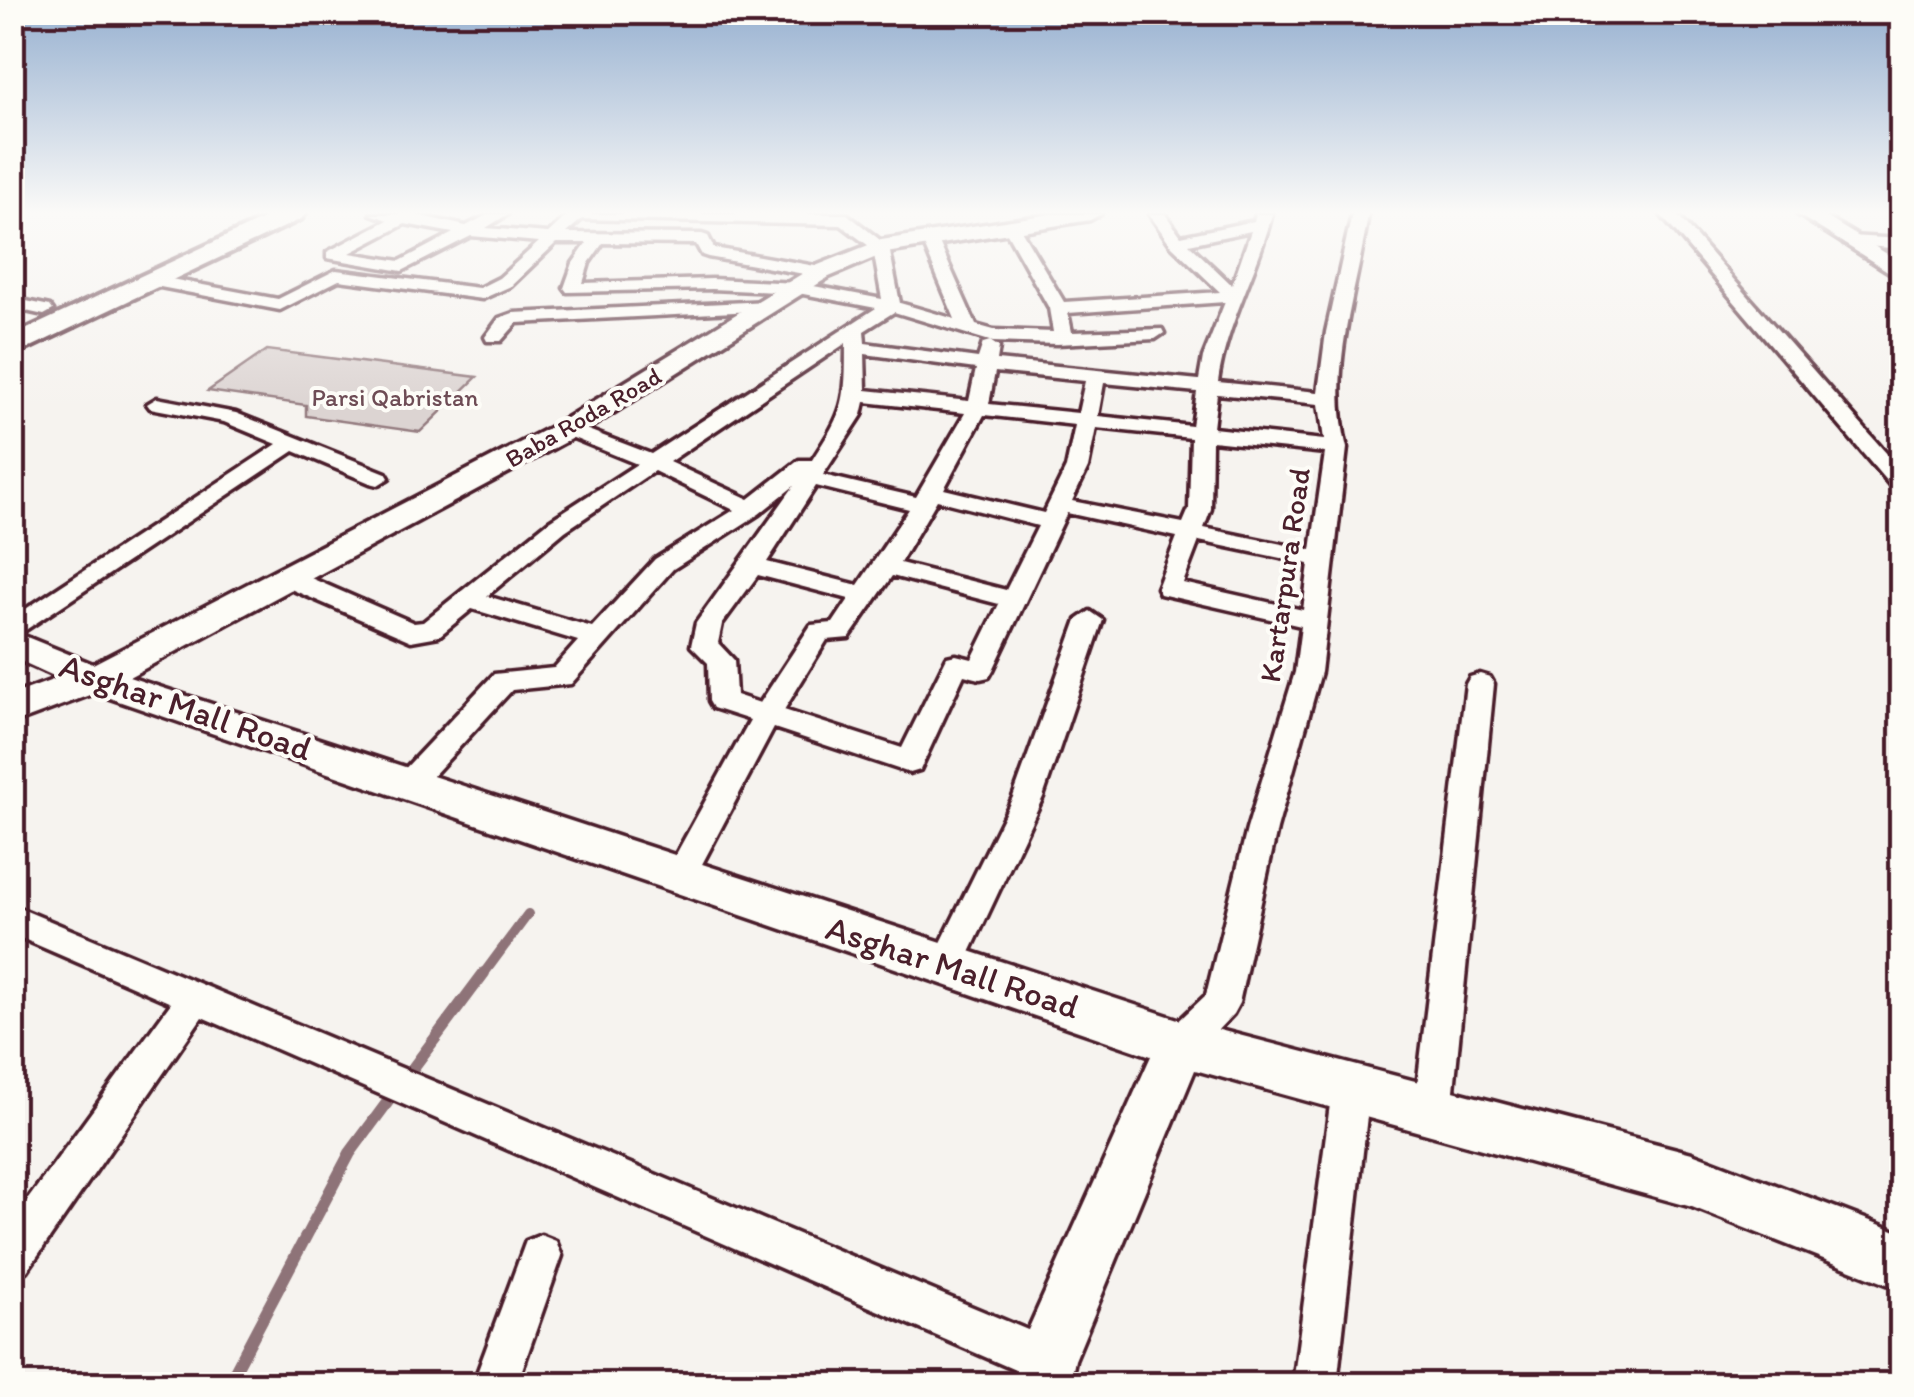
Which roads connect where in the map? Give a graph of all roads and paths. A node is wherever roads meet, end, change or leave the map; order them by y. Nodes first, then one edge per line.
1 (111, 279) edge
2 (160, 279) edge
3 (328, 279) edge
4 (368, 279) edge
5 (508, 279) edge
6 (576, 279) edge
7 (706, 279) edge
8 (887, 279) edge
9 (947, 279) edge
10 (1042, 279) edge
11 (1216, 279) edge
12 (1242, 279) edge
13 (1347, 279) edge
14 (1724, 279) edge
15 (810, 280) junction
16 (154, 282) junction
17 (707, 284) junction
18 (1234, 296) junction
19 (12, 303) edge
20 (768, 306) junction
21 (892, 306) junction
22 (1058, 308) junction
23 (44, 310) junction
24 (12, 325) edge
25 (969, 331) junction
26 (1155, 333) dead end
27 (993, 336) junction
28 (494, 337) dead end
29 (855, 338) junction
30 (1057, 338) junction
31 (12, 347) edge
32 (985, 364) junction
33 (1096, 376) junction
34 (1208, 388) junction
35 (856, 395) junction
36 (1330, 399) junction
37 (157, 404) dead end
38 (978, 408) junction
39 (1089, 418) junction
40 (568, 429) junction
41 (1202, 431) junction
42 (290, 444) junction
43 (832, 446) junction
44 (1336, 448) junction
45 (652, 462) junction
46 (378, 478) dead end
47 (808, 478) junction
48 (1902, 485) edge
49 (927, 498) junction
50 (751, 509) junction
51 (1055, 513) junction
52 (1190, 532) junction
53 (1324, 560) junction
54 (752, 566) junction
55 (886, 567) junction
56 (288, 578) junction
57 (864, 595) junction
58 (466, 598) junction
59 (1014, 600) junction
60 (1090, 620) dead end
61 (1315, 621) junction
62 (12, 630) edge
63 (594, 637) junction
64 (12, 643) edge
65 (94, 680) junction
66 (1480, 684) dead end
67 (12, 710) edge
68 (766, 716) junction
69 (409, 783) junction
70 (680, 876) junction
71 (12, 919) edge
72 (947, 965) junction
73 (196, 997) junction
74 (1181, 1043) junction
75 (1351, 1088) junction
76 (1434, 1111) junction
77 (12, 1256) edge
78 (542, 1256) dead end
79 (1902, 1262) edge
80 (1042, 1372) edge
81 (494, 1384) edge
82 (1315, 1384) edge

1 - 23 main road
2 - 16 main road
3 - 16 street
4 - 5 street
6 - 17 street
7 - 17 street
8 - 21 street
9 - 25 street
10 - 22 street
11 - 18 street
12 - 18 street
13 - 36 street, Kartarpura Road
14 - 48 street
15 - 17 street
15 - 20 street, Baba Roda Road
15 - 21 street
16 - 31 main road
18 - 22 street
18 - 34 street
19 - 23 street
20 - 28 street
20 - 40 street, Baba Roda Road
21 - 25 street
21 - 29 street
22 - 30 street
23 - 24 main road
25 - 27 street
26 - 30 street
27 - 30 street
27 - 32 street
29 - 32 street
29 - 35 street
29 - 45 street
32 - 33 street
32 - 38 street
33 - 34 street
33 - 39 street
34 - 36 street
34 - 41 street
35 - 38 street
35 - 43 street
36 - 44 street, Kartarpura Road
37 - 42 street
38 - 39 street
38 - 49 street
39 - 41 street
39 - 51 street
40 - 45 street
40 - 56 street, Baba Roda Road
41 - 44 street
41 - 52 street
42 - 46 street
42 - 62 street
43 - 47 street
43 - 50 street
44 - 53 street, Kartarpura Road
45 - 50 street
45 - 58 street
47 - 49 street
47 - 54 street
49 - 51 street
49 - 55 street
50 - 63 street
51 - 52 street
51 - 59 street
52 - 53 street
52 - 61 street
53 - 61 street, Kartarpura Road
54 - 57 street
54 - 68 street
55 - 57 street
55 - 59 street
56 - 58 street
56 - 65 street, Baba Roda Road
57 - 68 street
58 - 63 street
59 - 68 street
60 - 72 street
61 - 74 street, Kartarpura Road
63 - 69 street
64 - 65 street, Asghar Mall Road
65 - 67 street, Baba Roda Road
65 - 69 street, Asghar Mall Road
66 - 76 street
68 - 70 street
69 - 70 street, Asghar Mall Road
70 - 72 street, Asghar Mall Road
71 - 73 street
72 - 74 street, Asghar Mall Road
73 - 77 street
73 - 80 street
74 - 75 street, Asghar Mall Road
74 - 80 street
75 - 76 street, Asghar Mall Road
75 - 82 street
76 - 79 street, Asghar Mall Road
78 - 81 street

